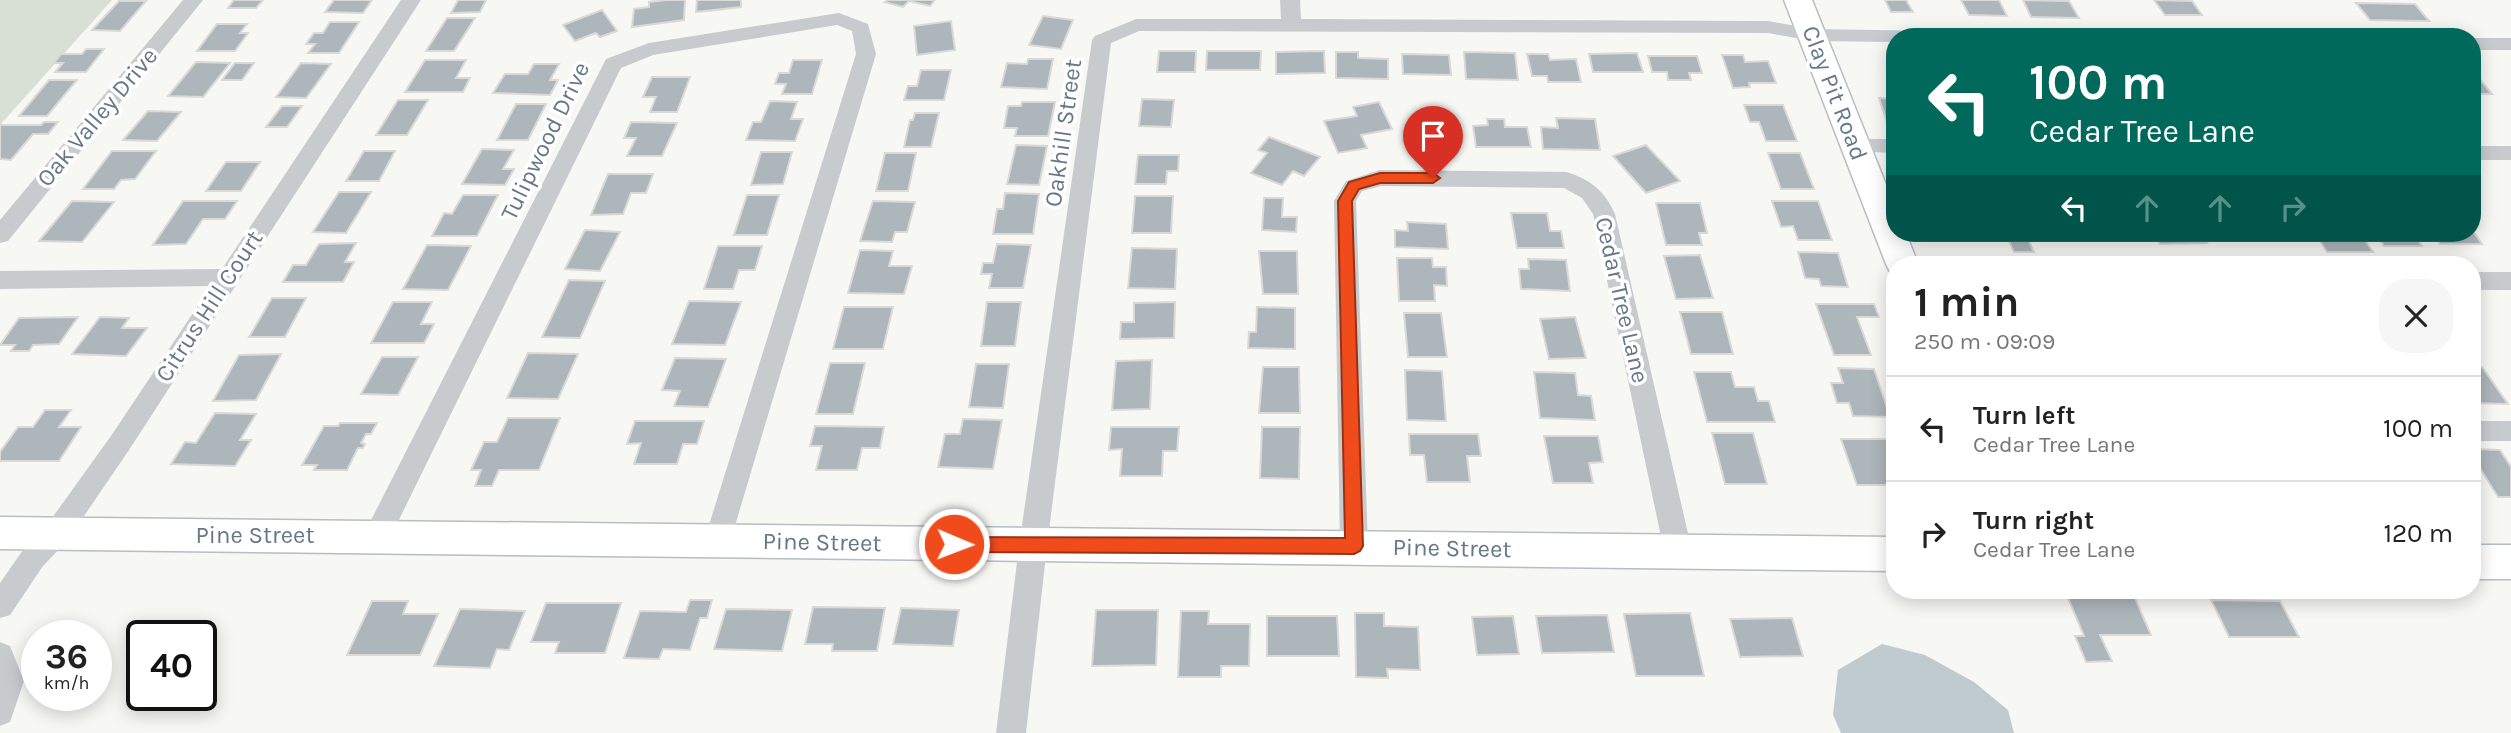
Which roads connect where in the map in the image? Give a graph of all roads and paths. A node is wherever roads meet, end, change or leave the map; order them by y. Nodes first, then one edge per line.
1 (194, 0) edge
2 (411, 0) edge
3 (1290, 0) edge
4 (1798, 0) edge
5 (1291, 25) junction
6 (1812, 35) junction
7 (1886, 36) edge
8 (2481, 44) edge
9 (2511, 44) edge
10 (1856, 146) junction
11 (1886, 146) edge
12 (2481, 153) edge
13 (2511, 153) edge
14 (1886, 223) edge
15 (0, 235) edge
16 (227, 277) junction
17 (0, 280) edge
18 (2481, 281) edge
19 (2511, 281) edge
20 (2481, 431) edge
21 (2511, 431) edge
22 (0, 533) edge
23 (57, 533) junction
24 (377, 536) junction
25 (718, 541) junction
26 (1033, 546) junction
27 (1354, 546) junction
28 (1678, 551) junction
29 (1886, 554) edge
30 (2481, 562) edge
31 (2511, 562) edge
32 (0, 606) edge
33 (0, 656) edge
34 (0, 712) edge
35 (1010, 733) edge

1 - 15 street, Oak Valley Drive
2 - 16 street, Citrus Hill Court
3 - 5 street
4 - 6 street, Clay Pit Road
5 - 6 street, Oakhill Street
5 - 26 street, Oakhill Street
6 - 7 street, Oakhill Street
6 - 10 street, Clay Pit Road
8 - 9 street
10 - 11 street
10 - 14 street, Clay Pit Road
12 - 13 street
16 - 17 street
16 - 23 street, Citrus Hill Court
18 - 19 street
20 - 21 street
22 - 23 street, Pine Street
23 - 24 street, Pine Street
23 - 32 street, Citrus Hill Court
24 - 25 street, Pine Street
24 - 25 street, Tulipwood Drive
25 - 26 street, Pine Street
26 - 27 street, Pine Street
26 - 35 street, Oakhill Street
27 - 28 street, Pine Street
27 - 28 street, Cedar Tree Lane
28 - 29 street, Pine Street
30 - 31 street
33 - 34 street

